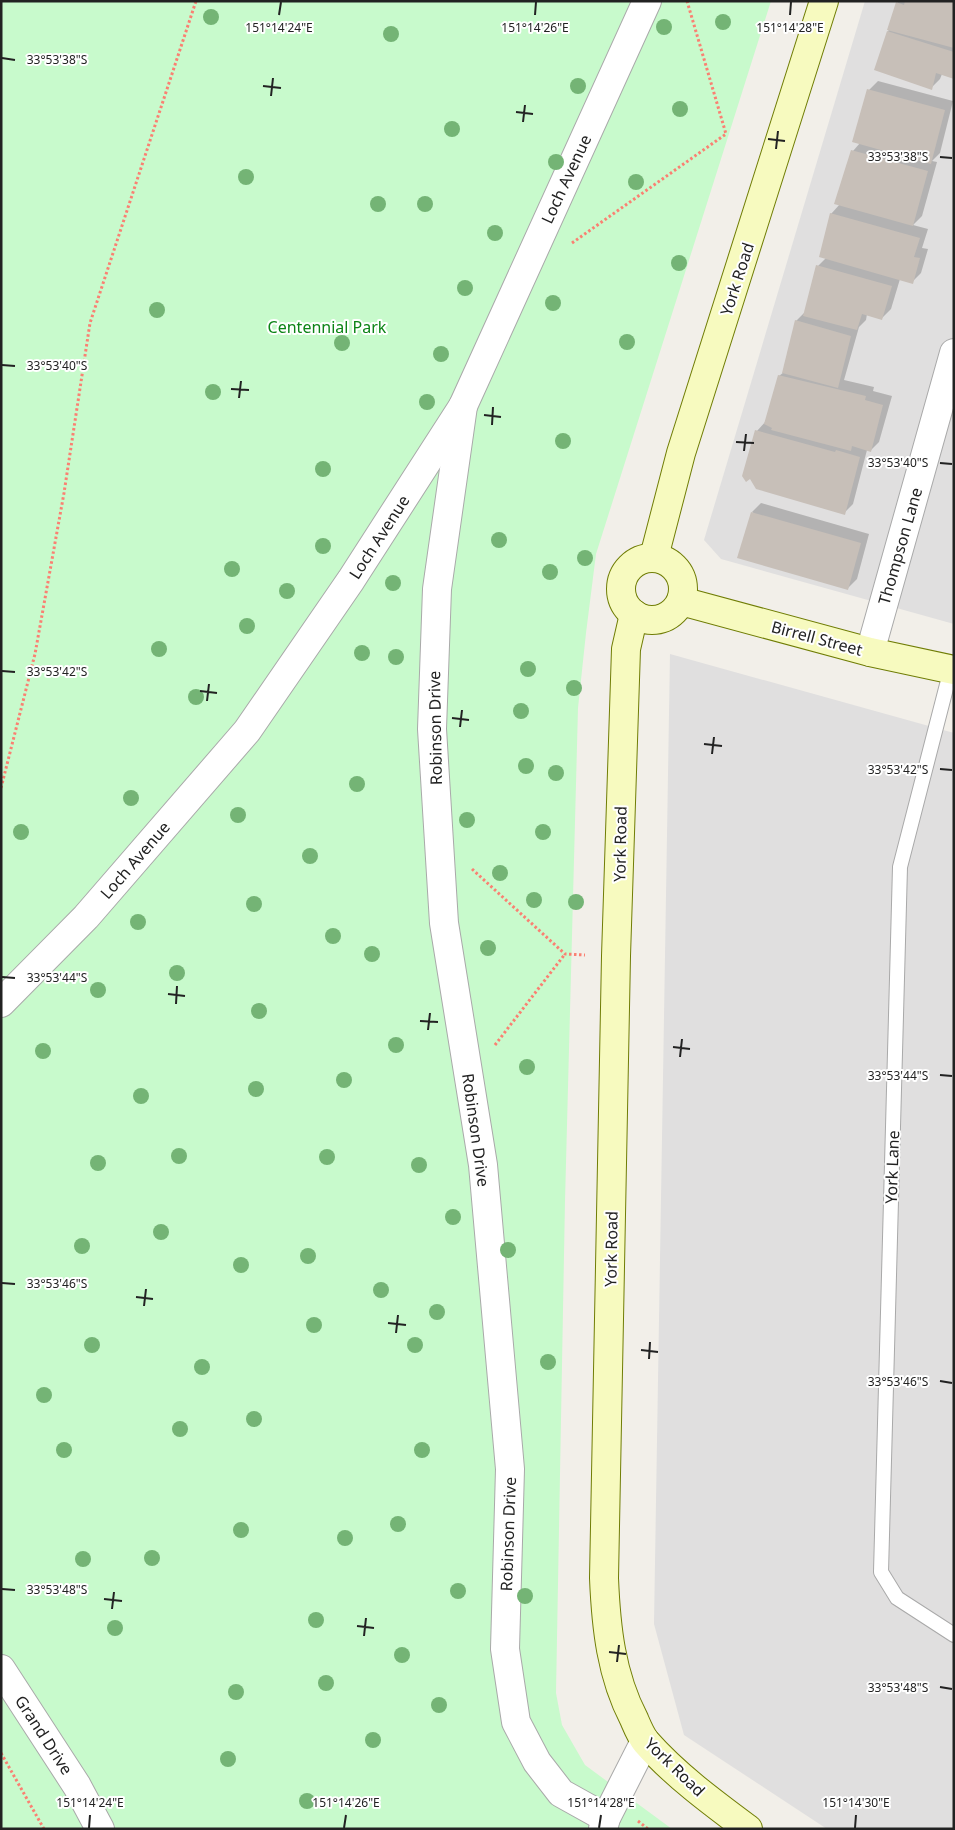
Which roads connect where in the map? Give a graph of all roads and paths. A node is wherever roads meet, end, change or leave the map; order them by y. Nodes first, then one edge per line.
1 (196, 1) edge
2 (647, 1) edge
3 (687, 1) edge
4 (824, 1) edge
5 (529, 256) junction
6 (954, 353) edge
7 (463, 406) junction
8 (654, 557) junction
9 (681, 601) junction
10 (634, 614) junction
11 (870, 652) junction
12 (952, 670) edge
13 (1, 788) edge
14 (439, 839) junction
15 (565, 954) junction
16 (571, 954) dead end
17 (1, 1003) edge
18 (469, 1079) junction
19 (954, 1636) edge
20 (1, 1669) edge
21 (645, 1741) junction
22 (1, 1753) edge
23 (604, 1823) edge
24 (44, 1829) edge
25 (100, 1829) edge
26 (748, 1829) edge

1 - 13 path
2 - 5 street, Loch Avenue
3 - 5 path
4 - 8 main road, York Road
5 - 7 street, Loch Avenue
6 - 11 street, Thompson Lane
7 - 14 street, Robinson Drive
7 - 17 street, Loch Avenue
8 - 9 main road
8 - 10 main road
9 - 10 main road
9 - 11 main road, Birrell Street
10 - 21 main road, York Road
11 - 12 main road, Birrell Street
12 - 19 lane, York Lane
14 - 15 path
14 - 18 street, Robinson Drive
15 - 16 path
15 - 18 path
18 - 23 street, Robinson Drive
20 - 25 street, Grand Drive
21 - 23 street, Robinson Drive
21 - 26 main road, York Road
22 - 24 path

